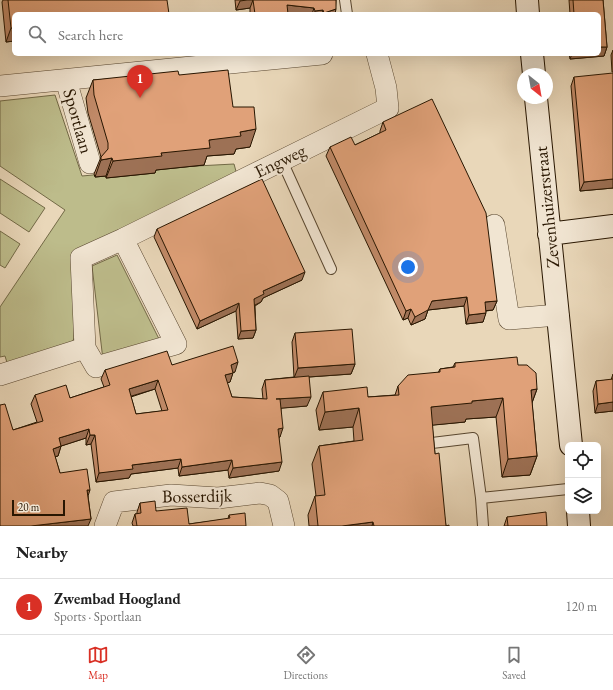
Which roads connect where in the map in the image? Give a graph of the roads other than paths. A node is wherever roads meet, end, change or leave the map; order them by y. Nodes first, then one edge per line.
1 (345, 0) edge
2 (527, 0) edge
3 (347, 12) edge
4 (528, 12) edge
5 (302, 56) edge
6 (378, 56) edge
7 (532, 56) edge
8 (533, 68) edge
9 (66, 80) junction
10 (0, 86) edge
11 (537, 104) edge
12 (282, 161) junction
13 (90, 163) dead end
14 (494, 225) dead end
15 (613, 226) edge
16 (549, 234) junction
17 (123, 239) junction
18 (331, 269) dead end
19 (558, 315) junction
20 (85, 348) junction
21 (0, 375) edge
22 (571, 442) edge
23 (432, 443) edge
24 (565, 489) edge
25 (481, 498) junction
26 (578, 514) edge
27 (105, 526) edge
28 (284, 526) edge
29 (483, 526) edge
30 (579, 526) edge

1 - 3 lane
2 - 4 street
5 - 9 street, Sportlaan
6 - 12 street, Engweg
7 - 8 street
9 - 10 street, Sportlaan
9 - 13 street, Sportlaan
11 - 16 street, Zevenhuizerstraat
12 - 17 street, Engweg
12 - 18 lane
14 - 19 street
15 - 16 street
16 - 19 street, Zevenhuizerstraat
17 - 20 street, Engweg
17 - 20 street, Engweg
19 - 22 street, Zevenhuizerstraat
20 - 21 street
23 - 25 lane
24 - 25 lane
25 - 29 lane
26 - 30 street
27 - 28 street, Bosserdijk

